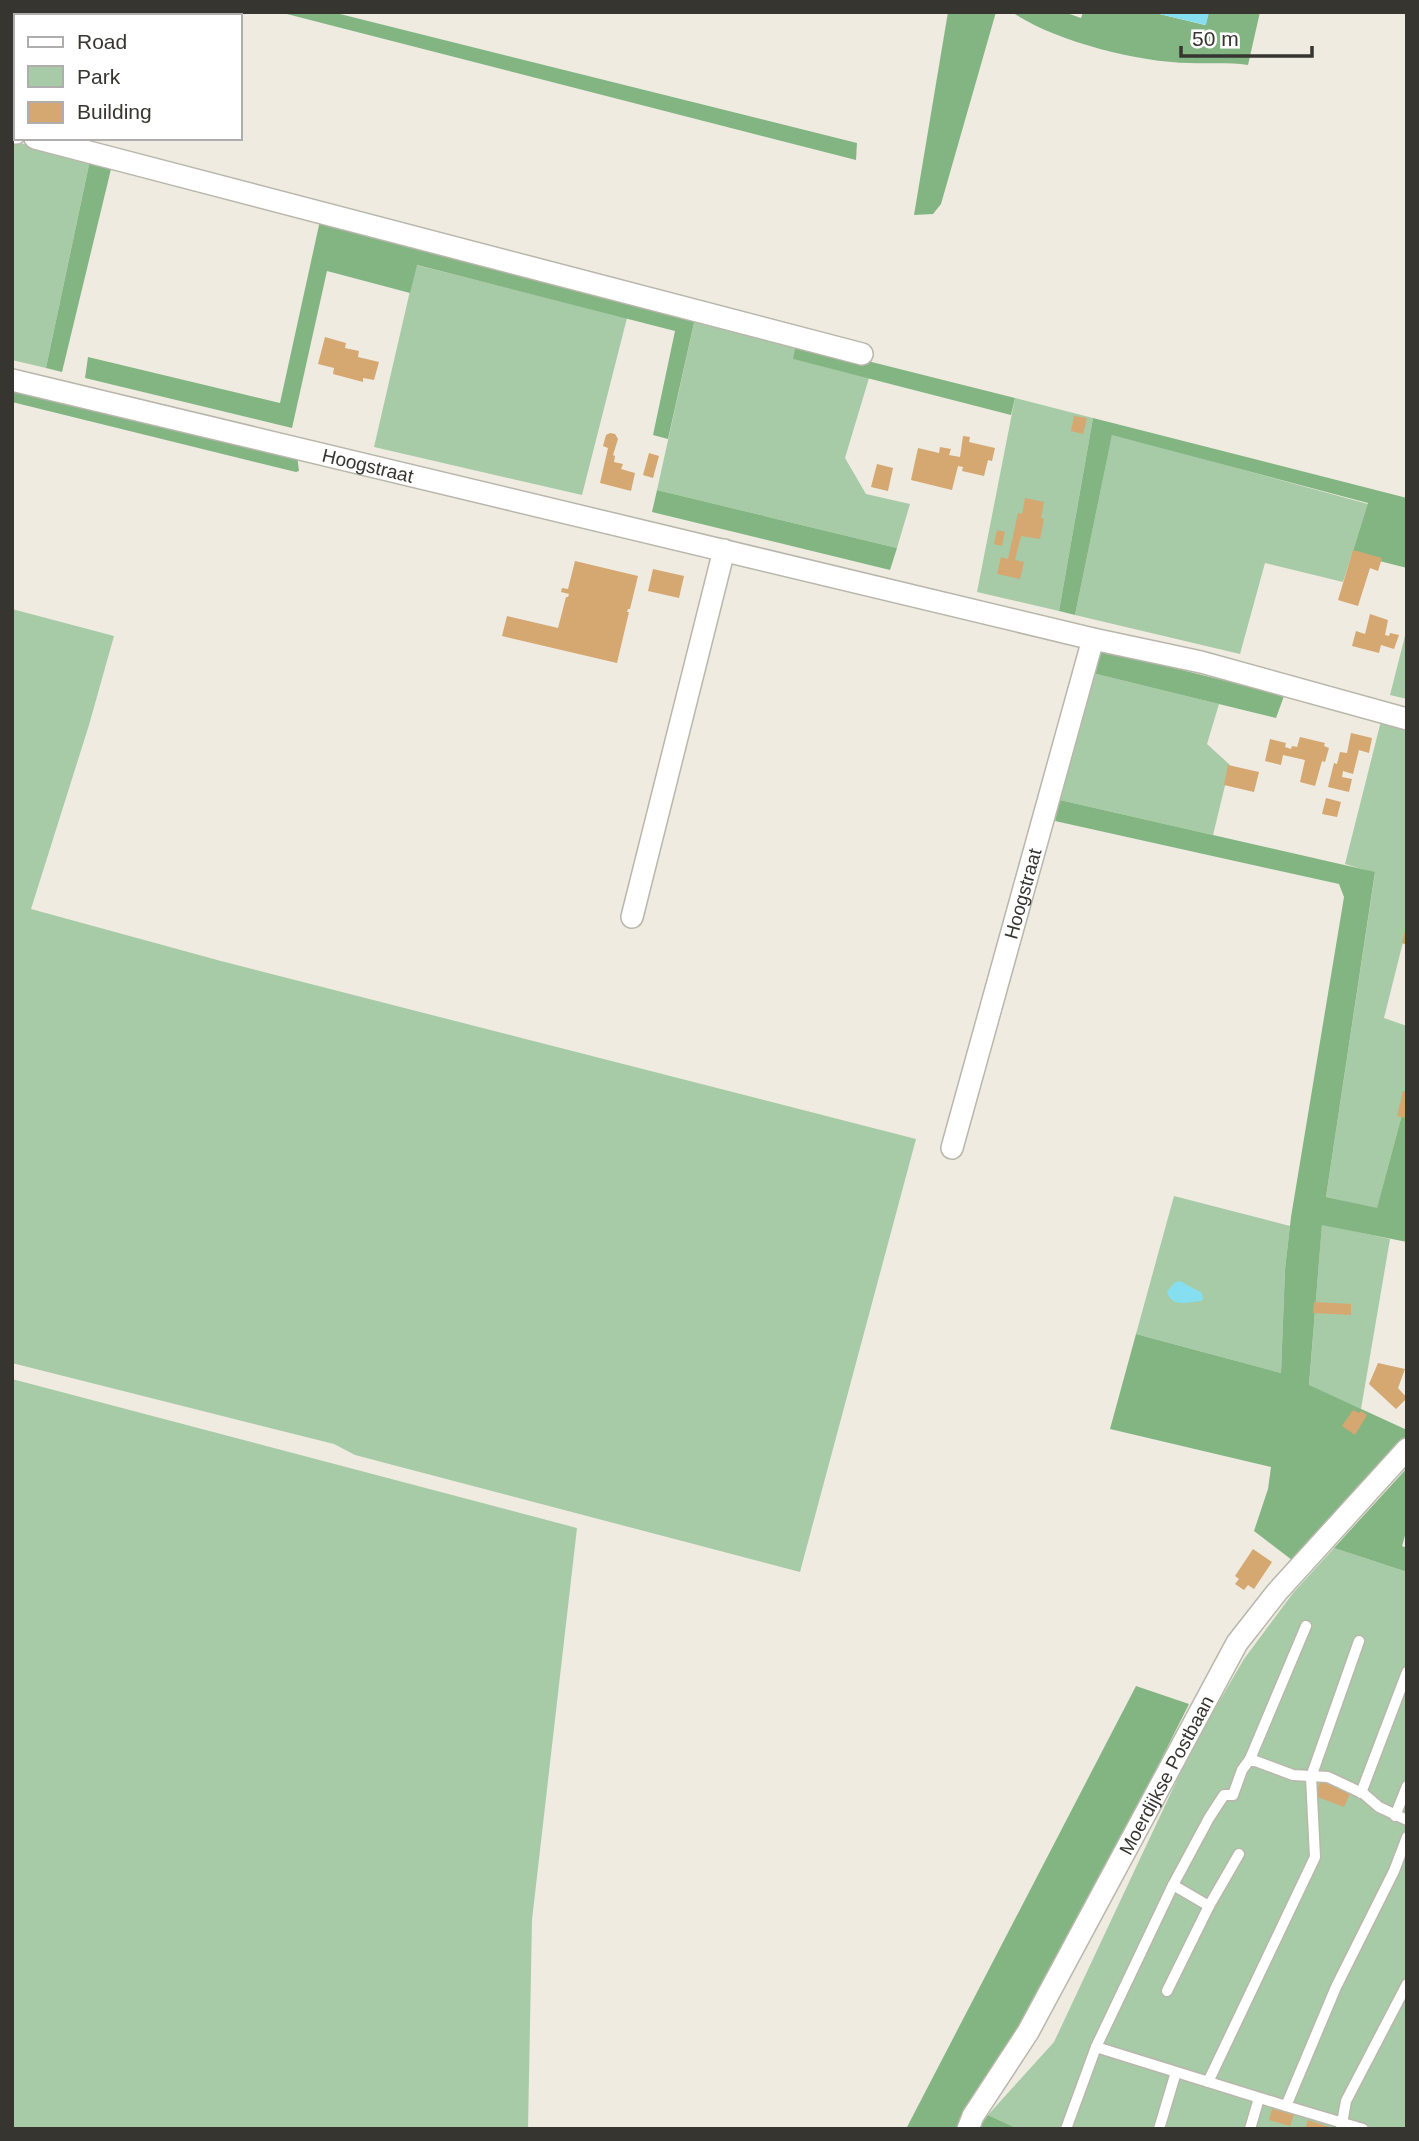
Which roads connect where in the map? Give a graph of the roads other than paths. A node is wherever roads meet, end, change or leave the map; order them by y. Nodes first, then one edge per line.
1 (43, 140) edge
2 (862, 354) dead end
3 (12, 380) edge
4 (724, 550) junction
5 (1093, 639) junction
6 (1407, 719) edge
7 (632, 917) dead end
8 (952, 1148) dead end
9 (1407, 1450) edge
10 (1306, 1626) dead end
11 (1359, 1642) dead end
12 (1407, 1672) edge
13 (1250, 1759) junction
14 (1311, 1777) junction
15 (1407, 1786) edge
16 (1362, 1793) junction
17 (1395, 1816) junction
18 (1407, 1821) edge
19 (1407, 1837) edge
20 (1239, 1854) dead end
21 (1173, 1885) junction
22 (1209, 1906) junction
23 (1407, 1984) edge
24 (1167, 1991) dead end
25 (1096, 2047) junction
26 (1177, 2072) junction
27 (1208, 2082) junction
28 (1259, 2098) junction
29 (1286, 2106) junction
30 (1342, 2126) edge
31 (968, 2129) edge
32 (1066, 2129) edge
33 (1159, 2129) edge
34 (1250, 2129) edge
35 (1363, 2129) edge

1 - 2 street
3 - 4 street, Hoogstraat
4 - 5 street, Hoogstraat
4 - 7 street
5 - 6 street, Hoogstraat
5 - 8 street, Hoogstraat
9 - 31 street, Moerdijkse Postbaan
10 - 13 lane
11 - 14 lane
12 - 16 lane
13 - 14 lane
13 - 21 lane
14 - 16 lane
14 - 27 lane
15 - 17 lane
16 - 17 lane
17 - 18 lane
19 - 29 lane
20 - 22 lane
21 - 22 lane
21 - 25 lane
22 - 24 lane
23 - 30 lane
25 - 26 lane
25 - 32 lane
26 - 27 lane
26 - 33 lane
27 - 28 lane
28 - 29 lane
28 - 34 lane
29 - 30 lane
30 - 35 lane

